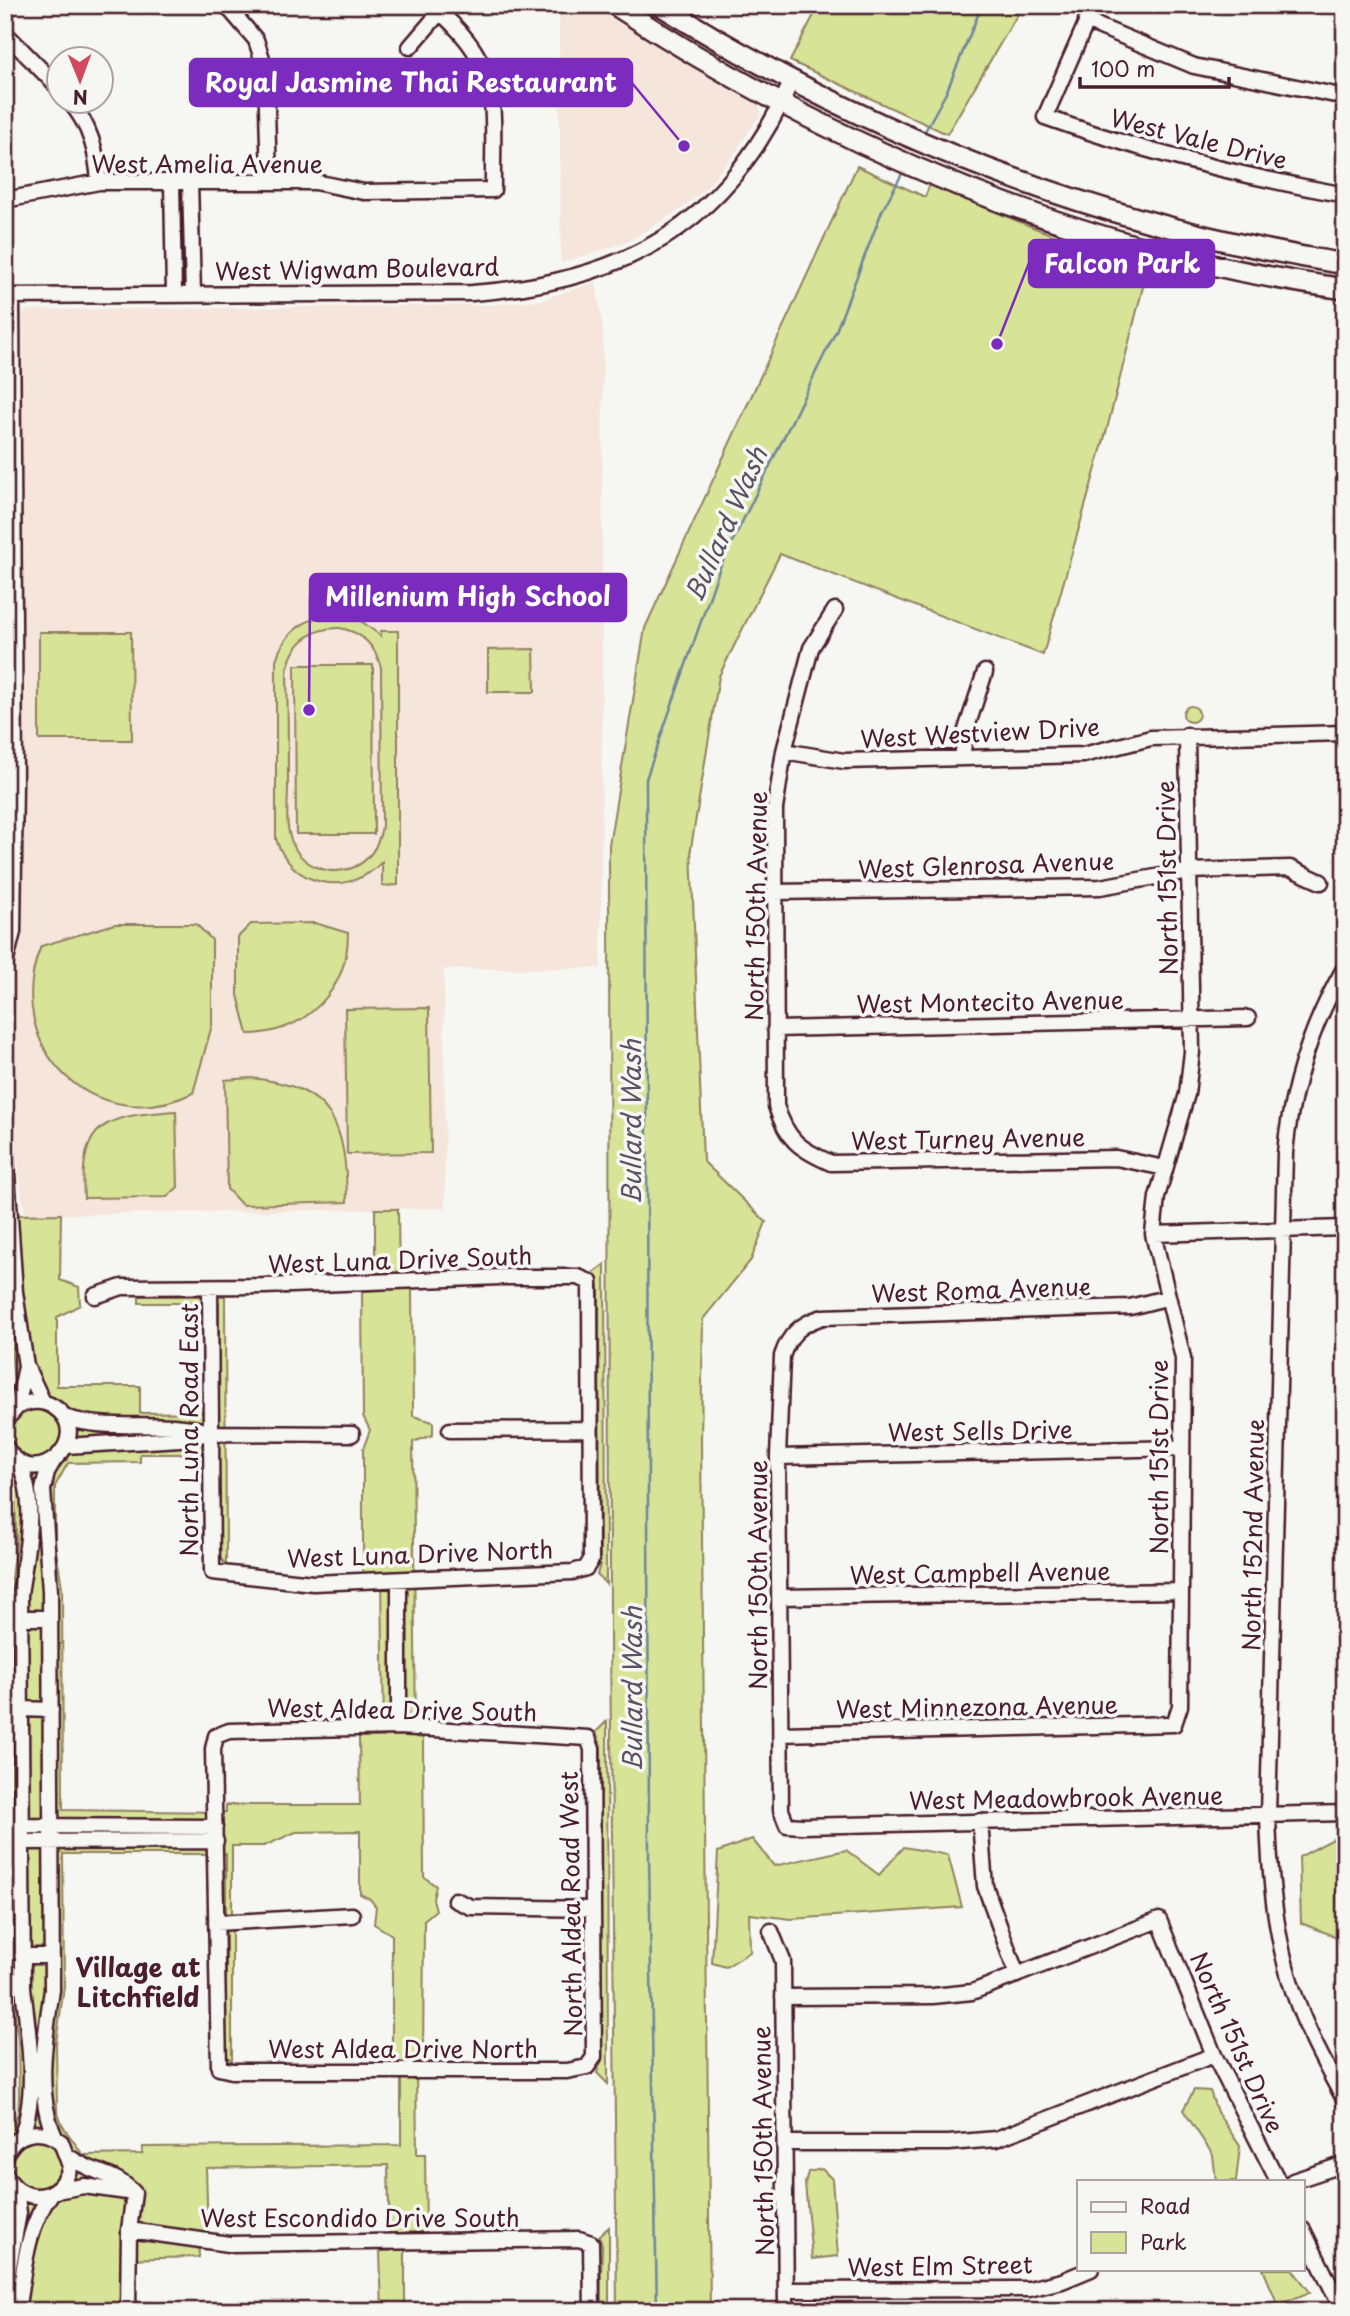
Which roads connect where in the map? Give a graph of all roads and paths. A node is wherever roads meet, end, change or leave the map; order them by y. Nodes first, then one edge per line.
1 (226, 5) edge
2 (615, 5) edge
3 (660, 5) edge
4 (1094, 5) edge
5 (436, 9) edge
6 (1086, 21) junction
7 (5, 33) edge
8 (410, 47) dead end
9 (46, 75) edge
10 (791, 82) junction
11 (1345, 97) edge
12 (781, 105) junction
13 (79, 116) edge
14 (269, 181) junction
15 (99, 182) junction
16 (172, 182) junction
17 (190, 182) junction
18 (1345, 195) edge
19 (5, 200) edge
20 (1345, 264) edge
21 (1345, 289) edge
22 (174, 294) junction
23 (193, 294) junction
24 (9, 296) edge
25 (835, 610) dead end
26 (10, 612) edge
27 (985, 672) dead end
28 (1345, 733) edge
29 (1187, 735) junction
30 (784, 751) junction
31 (962, 758) junction
32 (1189, 870) junction
33 (10, 874) edge
34 (1321, 882) dead end
35 (774, 892) junction
36 (5, 964) edge
37 (1345, 967) edge
38 (1248, 1018) dead end
39 (1192, 1019) junction
40 (775, 1029) junction
41 (783, 1129) joint
42 (5, 1143) edge
43 (1165, 1168) junction
44 (8, 1224) edge
45 (1345, 1228) edge
46 (1281, 1230) junction
47 (1153, 1234) junction
48 (210, 1287) junction
49 (95, 1296) dead end
50 (1166, 1298) junction
51 (798, 1328) joint
52 (26, 1366) junction
53 (43, 1402) junction
54 (17, 1406) junction
55 (64, 1417) junction
56 (5, 1421) edge
57 (590, 1429) junction
58 (450, 1430) dead end
59 (210, 1433) junction
60 (352, 1434) dead end
61 (5, 1446) edge
62 (66, 1446) junction
63 (1182, 1448) junction
64 (778, 1457) junction
65 (16, 1460) junction
66 (54, 1460) junction
67 (212, 1572) joint
68 (399, 1580) junction
69 (1181, 1591) junction
70 (780, 1597) junction
71 (20, 1618) junction
72 (50, 1618) junction
73 (21, 1709) junction
74 (51, 1710) junction
75 (1174, 1724) joint
76 (399, 1727) junction
77 (781, 1734) junction
78 (588, 1738) joint
79 (1345, 1814) edge
80 (1268, 1815) junction
81 (980, 1821) junction
82 (788, 1825) joint
83 (22, 1826) junction
84 (51, 1826) junction
85 (215, 1834) junction
86 (22, 1842) junction
87 (51, 1842) junction
88 (455, 1900) dead end
89 (593, 1909) junction
90 (352, 1915) dead end
91 (216, 1923) junction
92 (771, 1931) dead end
93 (22, 1956) junction
94 (52, 1956) junction
95 (1017, 1975) junction
96 (783, 1997) junction
97 (1214, 2055) junction
98 (587, 2067) joint
99 (1345, 2101) edge
100 (20, 2137) junction
101 (55, 2137) junction
102 (785, 2143) junction
103 (68, 2156) junction
104 (5, 2158) edge
105 (1345, 2164) edge
106 (5, 2173) edge
107 (1277, 2180) edge
108 (1296, 2180) edge
109 (16, 2190) junction
110 (53, 2193) junction
111 (134, 2193) junction
112 (129, 2230) junction
113 (1304, 2232) edge
114 (1089, 2270) edge
115 (5, 2287) edge
116 (787, 2290) junction
117 (17, 2311) edge
118 (128, 2311) edge
119 (592, 2311) edge
120 (786, 2311) edge
121 (1343, 2311) edge

1 - 14 street
2 - 12 main road
3 - 10 main road
4 - 6 street
5 - 8 street
5 - 14 street, West Amelia Avenue
6 - 11 street
6 - 18 street, West Vale Drive
7 - 9 street
10 - 12 street, West Wigwam Boulevard
10 - 20 main road
12 - 21 main road
12 - 23 street, West Wigwam Boulevard
13 - 15 street
14 - 17 street, West Amelia Avenue
15 - 16 street, West Amelia Avenue
15 - 19 street, West Amelia Avenue
16 - 17 street, West Amelia Avenue
16 - 22 street
17 - 23 street
22 - 23 street, West Wigwam Boulevard
22 - 24 street, West Wigwam Boulevard
24 - 26 street
25 - 30 street, North 150th Avenue
26 - 33 street
27 - 31 street
28 - 29 street, West Westview Drive
29 - 31 street, West Westview Drive
29 - 32 street, North 151st Drive
30 - 31 street, West Westview Drive
30 - 35 street, North 150th Avenue
32 - 34 street, West Glenrosa Avenue
32 - 35 street, West Glenrosa Avenue
32 - 39 street, North 151st Drive
33 - 36 street
35 - 40 street, North 150th Avenue
37 - 46 street, North 152nd Avenue
38 - 39 street, West Montecito Avenue
39 - 40 street, West Montecito Avenue
39 - 43 street, North 151st Drive
40 - 41 street, North 150th Avenue
41 - 43 street, West Turney Avenue
42 - 44 street
43 - 47 street, North 151st Drive
44 - 52 street
45 - 46 street
46 - 47 street
46 - 80 street, North 152nd Avenue
47 - 50 street, North 151st Drive
48 - 49 street, West Luna Drive South
48 - 57 street, West Luna Drive South
48 - 59 street, North Luna Road East
50 - 51 street, West Roma Avenue
50 - 63 street, North 151st Drive
51 - 64 street, North 150th Avenue
52 - 53 street
52 - 54 street
53 - 54 street
53 - 55 street
54 - 56 street
55 - 59 street
55 - 62 street
57 - 58 street
57 - 68 street, West Luna Drive North
59 - 60 street
59 - 62 street
59 - 67 street, North Luna Road East
61 - 65 street
62 - 66 street
63 - 64 street, West Sells Drive
63 - 69 street, North 151st Drive
64 - 70 street, North 150th Avenue
65 - 66 street
65 - 71 street
66 - 72 street
67 - 68 street, West Luna Drive North
68 - 76 street
69 - 70 street, West Campbell Avenue
69 - 75 street, North 151st Drive
70 - 77 street, North 150th Avenue
71 - 72 street
71 - 73 street
72 - 74 street
73 - 74 street
73 - 83 street
74 - 84 street
75 - 77 street, West Minnezona Avenue
76 - 78 street, West Aldea Drive South
76 - 85 street, West Aldea Drive South
77 - 82 street, North 150th Avenue
78 - 89 street, North Aldea Road West
79 - 80 street, West Meadowbrook Avenue
80 - 81 street, West Meadowbrook Avenue
80 - 99 street, North 152nd Avenue
81 - 82 street, West Meadowbrook Avenue
81 - 95 street
83 - 84 street
83 - 86 street
84 - 85 street
84 - 87 street
85 - 87 street
85 - 91 street
86 - 87 street
86 - 93 street
87 - 94 street
88 - 89 street
89 - 98 street, North Aldea Road West
90 - 91 street
91 - 98 street, West Aldea Drive North
92 - 96 street, North 150th Avenue
93 - 94 street
93 - 100 street
94 - 101 street
95 - 96 street
95 - 97 street, North 151st Drive
96 - 102 street, North 150th Avenue
97 - 102 street
97 - 107 street, North 151st Drive
100 - 101 street
100 - 104 street
101 - 103 street
102 - 116 street, North 150th Avenue
103 - 110 street
103 - 111 street
105 - 108 street
106 - 109 street
109 - 110 street
109 - 115 street
110 - 111 street
110 - 117 street
111 - 112 street
112 - 118 street
112 - 119 street, West Escondido Drive South
113 - 121 street
114 - 116 street, West Elm Street
116 - 120 street, North 150th Avenue

